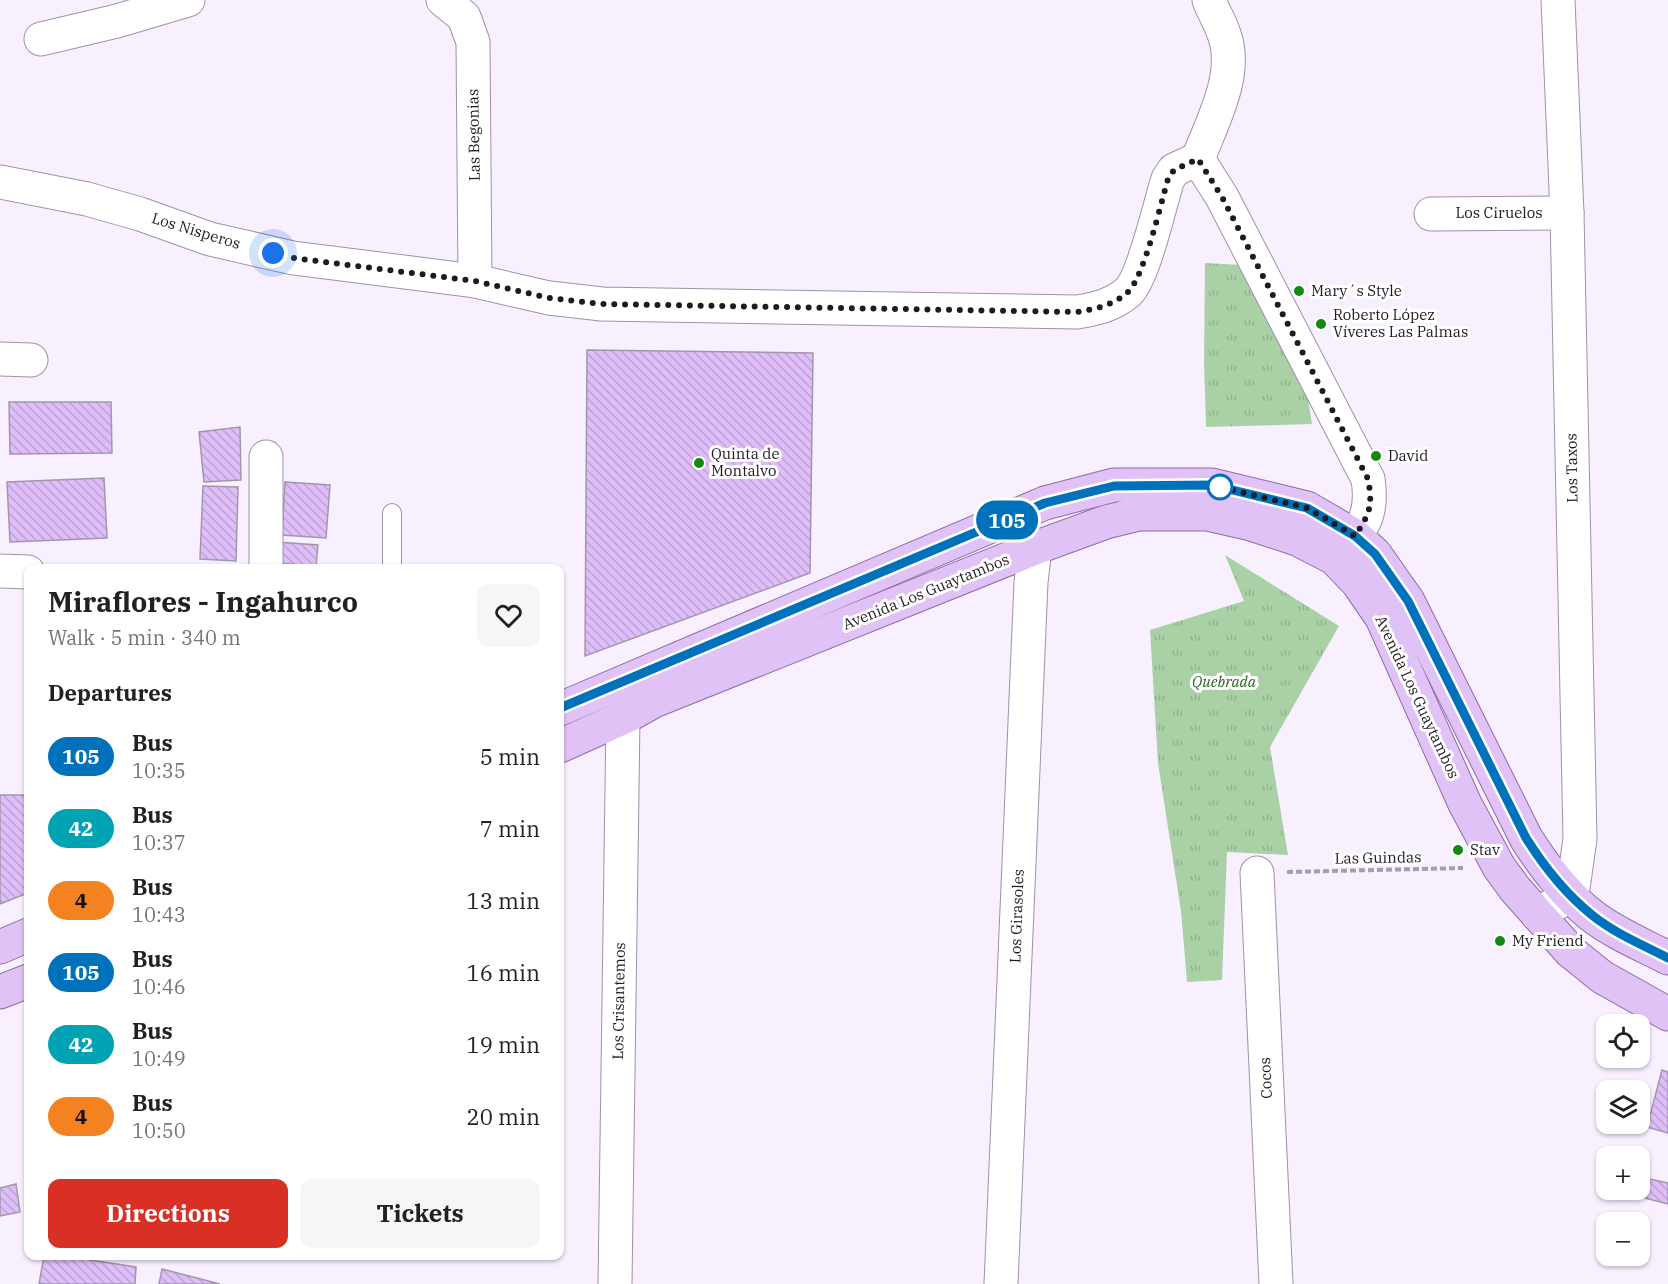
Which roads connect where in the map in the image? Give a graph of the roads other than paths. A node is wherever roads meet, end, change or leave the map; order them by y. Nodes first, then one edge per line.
1 (188, 0) edge
2 (443, 0) edge
3 (1209, 0) edge
4 (1558, 0) edge
5 (41, 39) dead end
6 (1198, 159) junction
7 (0, 182) edge
8 (1567, 213) junction
9 (1431, 214) dead end
10 (475, 281) junction
11 (266, 457) dead end
12 (1209, 500) junction
13 (392, 513) dead end
14 (1344, 547) junction
15 (1035, 548) junction
16 (266, 564) edge
17 (392, 564) edge
18 (0, 571) edge
19 (24, 572) edge
20 (651, 687) junction
21 (564, 707) edge
22 (623, 718) junction
23 (564, 744) edge
24 (1257, 873) road end
25 (1572, 895) junction
26 (1537, 914) junction
27 (24, 937) edge
28 (0, 947) edge
29 (1668, 958) edge
30 (24, 983) edge
31 (0, 992) edge
32 (1668, 1014) edge
33 (615, 1284) edge
34 (1001, 1284) edge
35 (1276, 1284) edge

1 - 5 street
2 - 10 street, Las Begonias
3 - 6 street
4 - 8 street, Los Taxos
6 - 10 street, Los Nisperos
6 - 14 street
7 - 10 street, Los Nisperos
8 - 9 street, Los Ciruelos
8 - 25 street, Los Taxos
11 - 16 street
12 - 14 main road, Avenida Los Guaytambos
12 - 15 main road, Avenida Los Guaytambos
12 - 20 main road, Avenida Los Guaytambos
13 - 17 lane
14 - 25 main road, Avenida Los Guaytambos
14 - 26 main road, Avenida Los Guaytambos
15 - 20 main road, Avenida Los Guaytambos
15 - 34 street, Los Girasoles
18 - 19 street
20 - 21 main road, Avenida Los Guaytambos
20 - 22 main road, Avenida Los Guaytambos
22 - 23 main road, Avenida Los Guaytambos
22 - 33 street, Los Crisantemos
24 - 35 street, Cocos
25 - 26 street
25 - 29 main road, Avenida Los Guaytambos
26 - 32 main road, Avenida Los Guaytambos
27 - 28 main road
30 - 31 main road

